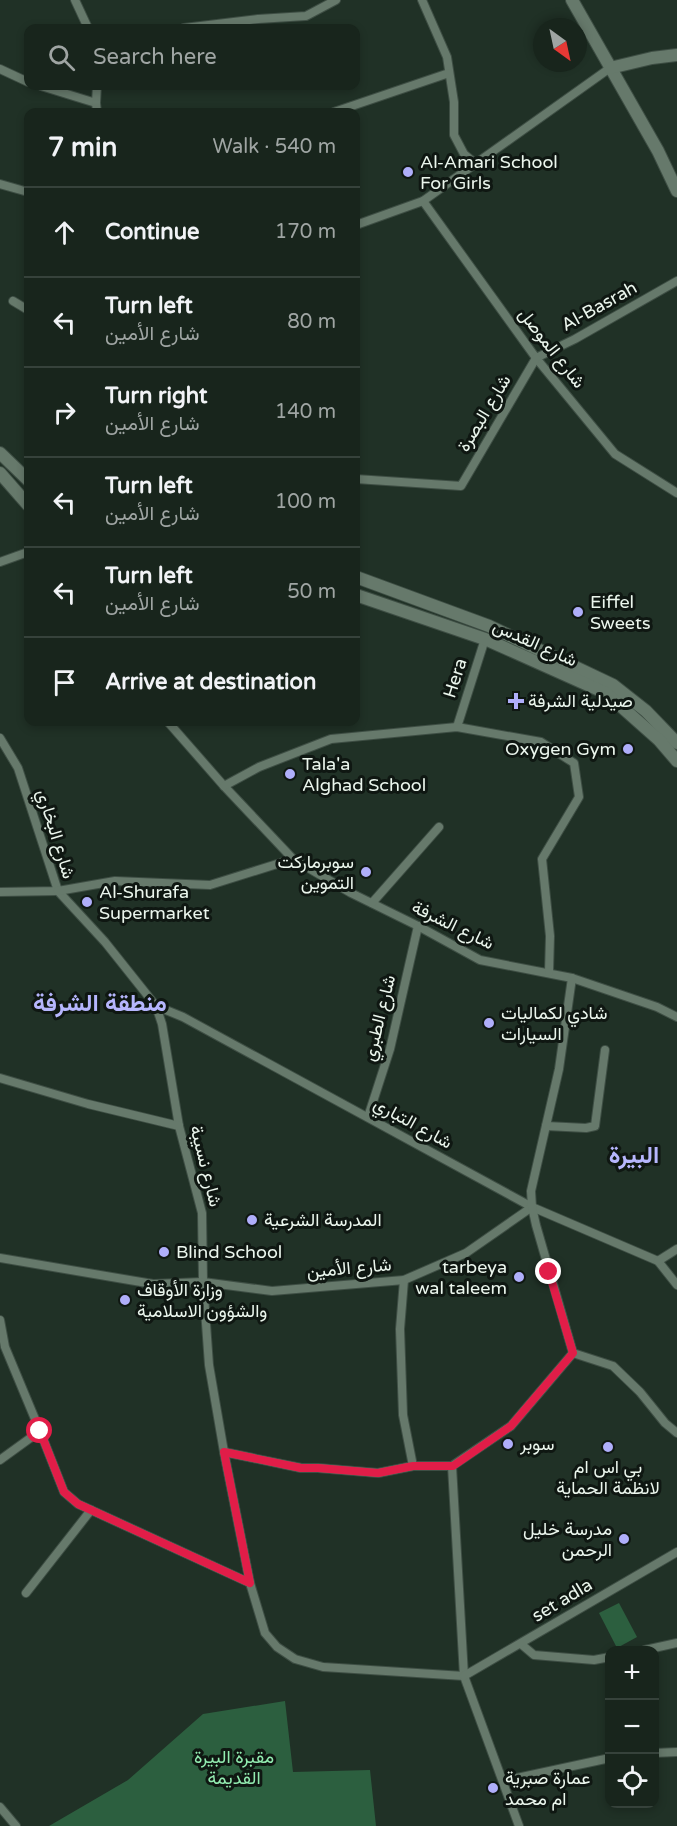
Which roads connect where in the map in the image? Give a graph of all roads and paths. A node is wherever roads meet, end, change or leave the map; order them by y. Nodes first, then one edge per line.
1 (75, 0) edge
2 (336, 0) edge
3 (422, 0) edge
4 (572, 0) edge
5 (86, 24) edge
6 (217, 24) edge
7 (677, 55) edge
8 (610, 68) junction
9 (0, 69) edge
10 (449, 74) junction
11 (24, 80) edge
12 (54, 90) edge
13 (97, 90) edge
14 (96, 103) junction
15 (97, 108) edge
16 (346, 108) edge
17 (476, 164) junction
18 (0, 184) edge
19 (24, 191) edge
20 (677, 191) edge
21 (423, 201) junction
22 (360, 224) edge
23 (677, 280) edge
24 (13, 301) dead end
25 (24, 308) edge
26 (536, 358) junction
27 (0, 453) edge
28 (0, 473) edge
29 (24, 476) edge
30 (360, 478) edge
31 (677, 493) edge
32 (24, 501) edge
33 (24, 553) edge
34 (0, 562) edge
35 (360, 578) edge
36 (360, 596) edge
37 (489, 626) junction
38 (485, 639) junction
39 (172, 726) edge
40 (457, 727) junction
41 (0, 738) edge
42 (675, 738) edge
43 (677, 761) edge
44 (224, 786) junction
45 (439, 827) dead end
46 (293, 859) junction
47 (58, 891) junction
48 (0, 892) edge
49 (372, 903) junction
50 (418, 926) junction
51 (549, 972) junction
52 (572, 978) junction
53 (156, 1006) junction
54 (677, 1017) edge
55 (605, 1050) dead end
56 (0, 1078) edge
57 (368, 1117) junction
58 (179, 1126) junction
59 (546, 1126) junction
60 (532, 1207) junction
61 (677, 1249) edge
62 (0, 1258) edge
63 (658, 1261) junction
64 (404, 1280) junction
65 (204, 1282) junction
66 (677, 1285) edge
67 (0, 1320) edge
68 (3, 1347) edge
69 (573, 1353) junction
70 (40, 1431) junction
71 (677, 1433) edge
72 (224, 1452) junction
73 (0, 1460) edge
74 (413, 1466) junction
75 (453, 1466) junction
76 (91, 1510) junction
77 (677, 1552) edge
78 (250, 1583) junction
79 (26, 1593) dead end
80 (677, 1643) edge
81 (521, 1644) junction
82 (659, 1647) edge
83 (605, 1658) edge
84 (464, 1676) junction
85 (677, 1752) edge
86 (659, 1753) edge
87 (605, 1759) edge
88 (503, 1781) junction
89 (0, 1807) edge
90 (16, 1826) edge
91 (519, 1826) edge

1 - 5 street
2 - 6 street
3 - 10 street
4 - 8 main road
7 - 8 main road
8 - 17 street
8 - 20 main road
9 - 11 street
10 - 16 street
10 - 17 street
12 - 14 street
13 - 14 street
14 - 15 street
17 - 21 street
18 - 19 street
21 - 22 street
21 - 26 street, شارع الموصل
23 - 26 street, Al-Basrah
24 - 25 street
26 - 30 street, شارع البصرة
26 - 31 street, شارع الموصل
27 - 29 main road
28 - 32 main road
33 - 34 street
35 - 37 main road, شارع القدس
36 - 38 main road, شارع القدس
37 - 38 main road
37 - 42 main road, شارع القدس
38 - 40 street, Hera
38 - 43 main road, شارع القدس
39 - 44 street
40 - 44 street
40 - 51 street
41 - 47 street, شارع البخاري
44 - 46 street
45 - 49 street
46 - 47 street
46 - 49 street, شارع الشرفة
47 - 48 street, شارع البخاري
47 - 53 street, شارع نسيبة
49 - 50 street, شارع الشرفة
50 - 51 street, شارع الشرفة
50 - 57 street, شارع الطبري
51 - 52 street, شارع الشرفة
52 - 54 street, شارع الشرفة
52 - 59 street
53 - 57 street, شارع التباري
53 - 58 street, شارع نسيبة
55 - 59 street
56 - 58 street
57 - 60 street, شارع التباري
58 - 65 street, شارع نسيبة
59 - 60 street
60 - 63 street, شارع التباري
60 - 64 street, شارع الأمين
60 - 69 street
61 - 63 street
62 - 65 street
63 - 66 street
64 - 65 street, شارع الأمين
64 - 74 street
65 - 72 street
67 - 68 street
68 - 70 street
69 - 71 street
69 - 75 street
70 - 73 street
70 - 76 street
72 - 74 street
72 - 78 street
74 - 75 street
75 - 84 street
76 - 78 street
76 - 79 street
77 - 81 street, set adla
78 - 84 street
80 - 82 street
81 - 83 street
81 - 84 street, set adla
84 - 88 street
85 - 86 street
87 - 88 street
88 - 91 street
89 - 90 street

